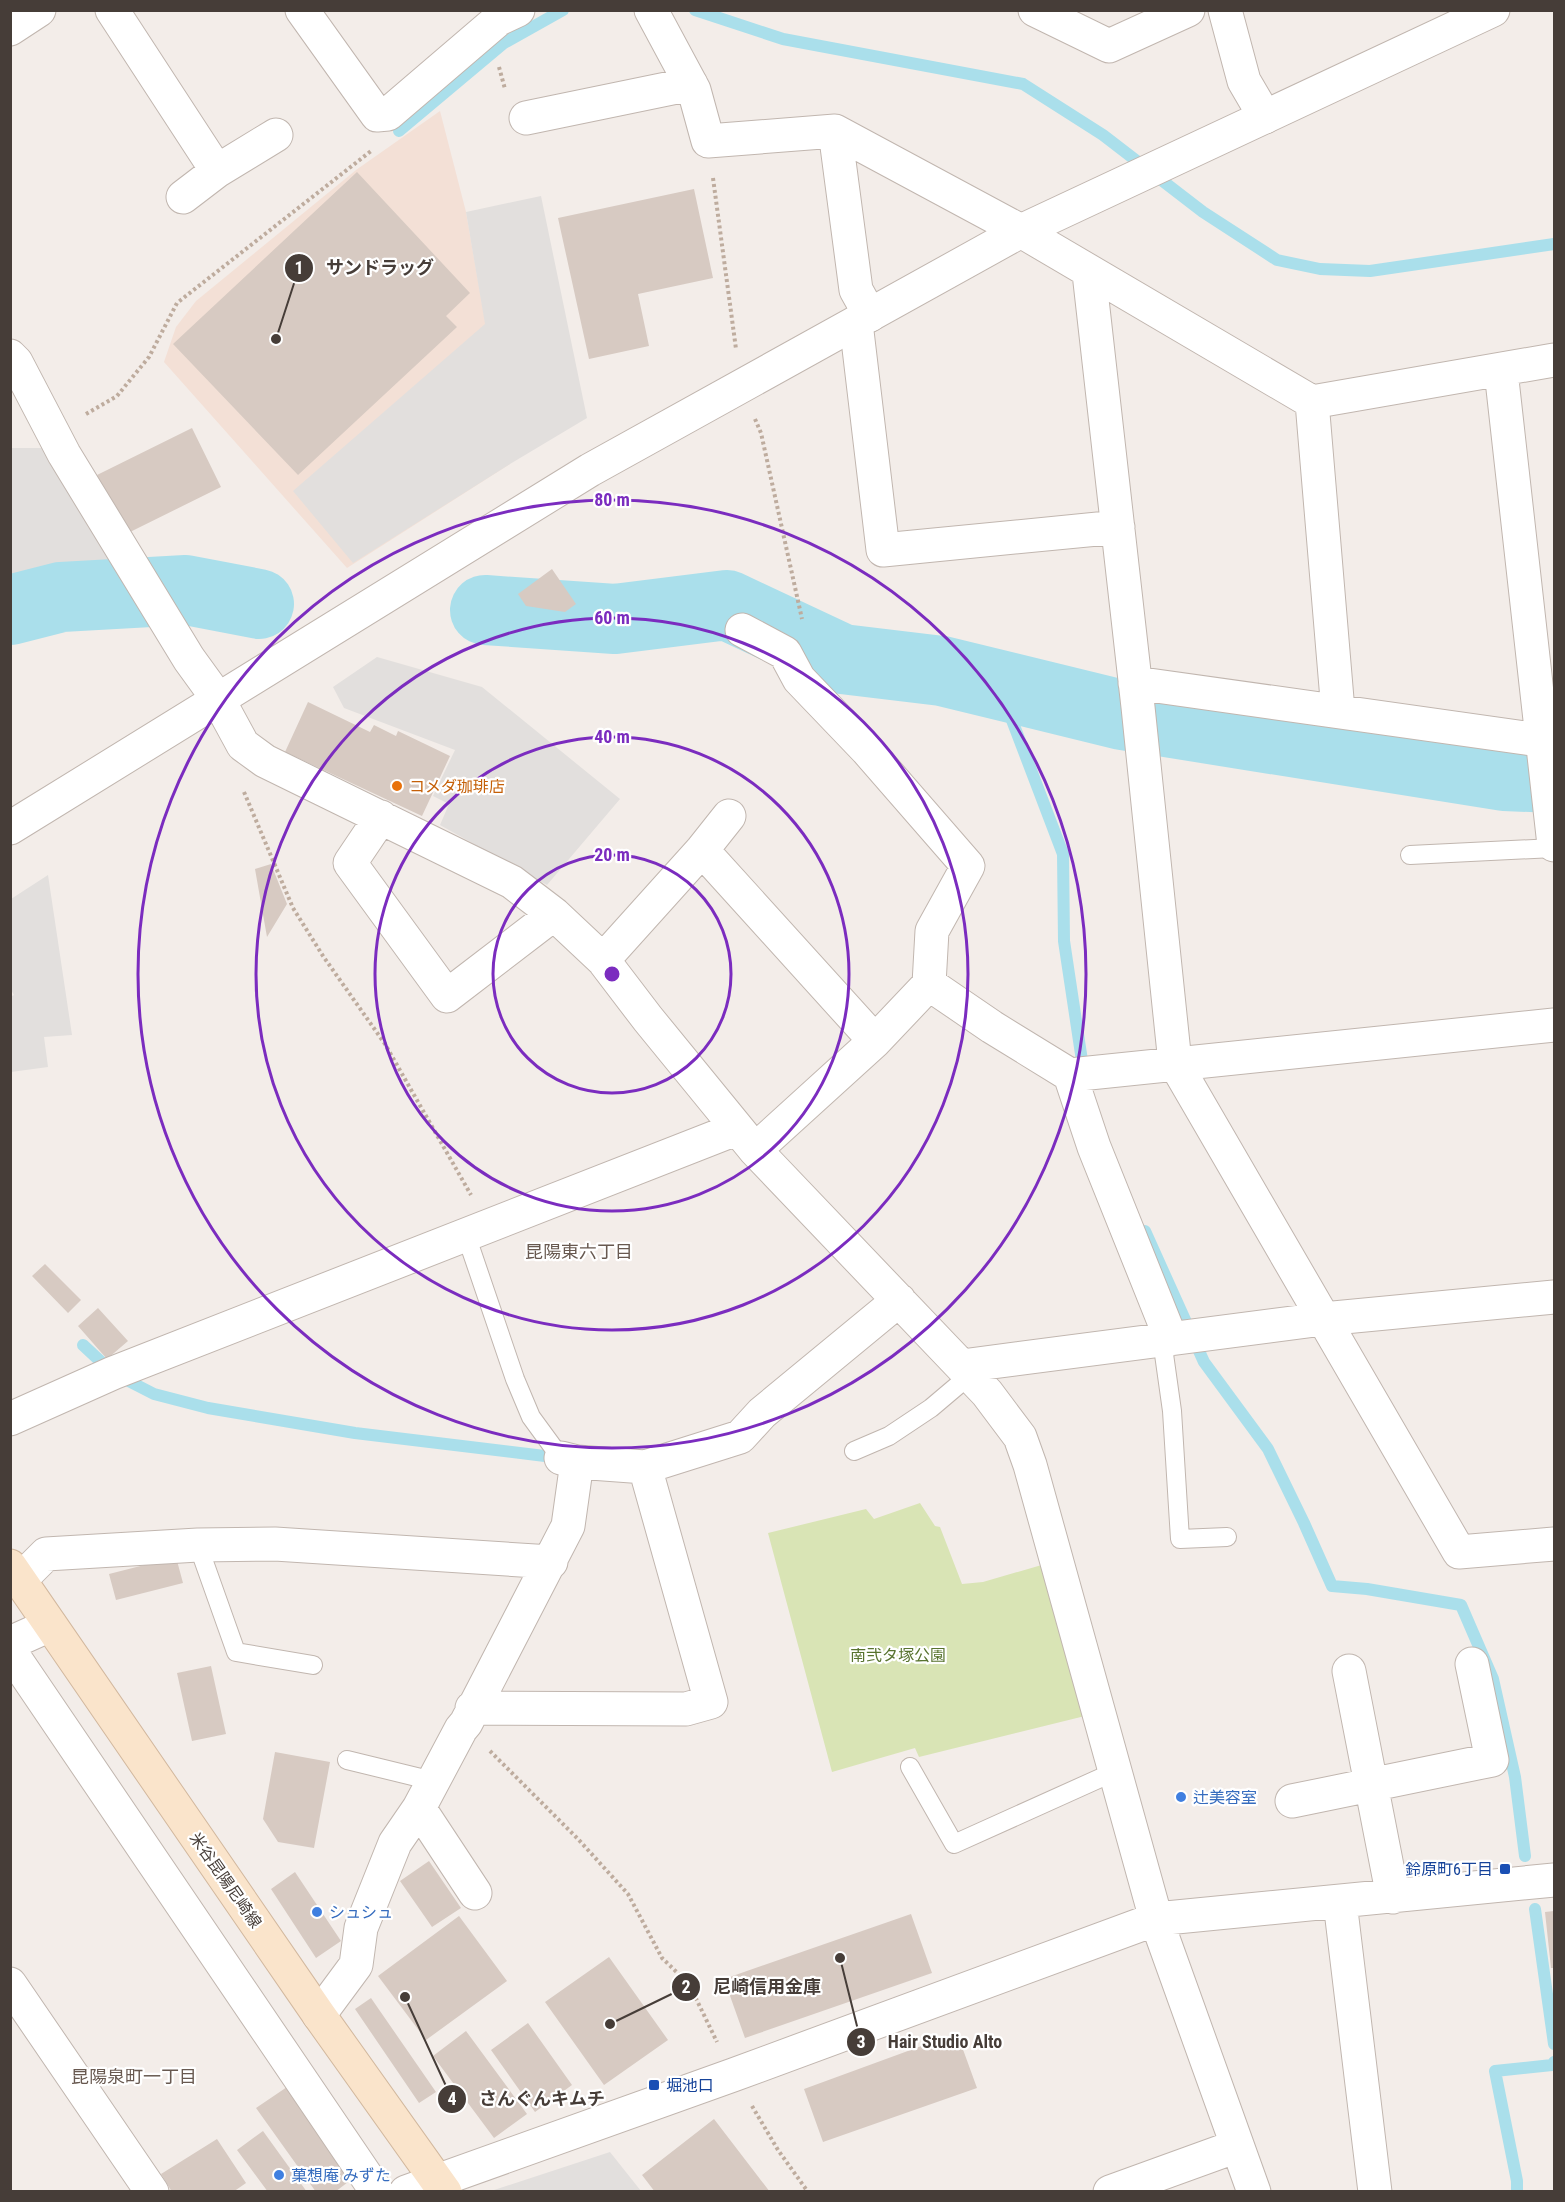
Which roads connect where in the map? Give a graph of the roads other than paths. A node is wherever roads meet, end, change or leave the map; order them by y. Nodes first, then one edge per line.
1 (39, 10) edge
2 (112, 10) edge
3 (302, 10) edge
4 (651, 10) edge
5 (1035, 10) edge
6 (1188, 10) edge
7 (1225, 10) edge
8 (1493, 10) edge
9 (500, 18) edge
10 (10, 29) edge
11 (691, 84) junction
12 (1265, 117) junction
13 (526, 118) road end
14 (834, 131) junction
15 (276, 135) dead end
16 (217, 171) junction
17 (183, 197) dead end
18 (1021, 231) junction
19 (1089, 273) junction
20 (863, 319) junction
21 (10, 356) edge
22 (1554, 360) edge
23 (1501, 371) junction
24 (1312, 402) junction
25 (1118, 527) junction
26 (742, 630) dead end
27 (218, 699) junction
28 (1138, 706) junction
29 (1338, 711) junction
30 (1548, 759) edge
31 (729, 816) dead end
32 (381, 818) junction
33 (10, 828) edge
34 (1554, 847) edge
35 (702, 850) junction
36 (1410, 855) dead end
37 (554, 914) junction
38 (603, 960) junction
39 (929, 984) junction
40 (1554, 1025) edge
41 (875, 1041) junction
42 (1175, 1063) junction
43 (1070, 1075) junction
44 (746, 1140) junction
45 (477, 1231) junction
46 (1554, 1297) edge
47 (898, 1300) junction
48 (1323, 1319) junction
49 (1166, 1340) junction
50 (966, 1370) junction
51 (10, 1419) edge
52 (854, 1451) dead end
53 (569, 1460) junction
54 (645, 1467) junction
55 (1227, 1537) dead end
56 (1554, 1544) edge
57 (198, 1545) junction
58 (551, 1562) junction
59 (15, 1573) edge
60 (50, 1625) junction
61 (10, 1643) edge
62 (10, 1651) edge
63 (1472, 1664) dead end
64 (313, 1665) dead end
65 (1349, 1671) dead end
66 (470, 1715) junction
67 (346, 1760) dead end
68 (910, 1767) dead end
69 (1116, 1771) junction
70 (1371, 1785) junction
71 (426, 1794) junction
72 (1292, 1801) dead end
73 (1554, 1880) edge
74 (475, 1893) dead end
75 (1393, 1897) junction
76 (1340, 1902) junction
77 (1156, 1919) junction
78 (10, 1984) edge
79 (319, 2016) junction
80 (1237, 2146) junction
81 (441, 2186) edge
82 (152, 2192) edge
83 (377, 2192) edge
84 (406, 2192) edge
85 (1110, 2192) edge
86 (1254, 2192) edge
87 (1375, 2192) edge

1 - 10 street
2 - 16 street
3 - 9 street
4 - 11 street
5 - 6 street
7 - 12 street
8 - 12 street
11 - 13 street
11 - 14 street
12 - 18 street
14 - 18 street
14 - 20 street
15 - 16 street
16 - 17 street
18 - 19 street
18 - 20 street
19 - 24 street
19 - 25 street
20 - 25 street
20 - 27 street
21 - 27 street
22 - 23 street
23 - 24 street
23 - 30 street
24 - 29 street
25 - 28 street
26 - 39 street
27 - 32 street
27 - 33 street
28 - 29 street
28 - 42 street
29 - 30 street
30 - 34 street
31 - 35 street
32 - 37 street
32 - 37 street
34 - 36 lane
35 - 38 street
35 - 41 street
37 - 38 street
38 - 44 street
39 - 41 street
39 - 43 street
40 - 42 street
41 - 44 street
42 - 43 street
42 - 48 street
43 - 49 street
44 - 45 street
44 - 47 street
45 - 51 street
45 - 53 lane
46 - 48 street
47 - 50 street
47 - 54 street
48 - 49 street
48 - 56 street
49 - 50 street
49 - 55 lane
50 - 52 lane
50 - 69 street
53 - 54 street
53 - 58 street
54 - 66 street
57 - 58 street
57 - 59 street
57 - 64 lane
58 - 66 street
59 - 60 main road, 米谷昆陽尼崎線
60 - 61 street
60 - 79 main road, 米谷昆陽尼崎線
62 - 83 street
63 - 70 street
65 - 70 street
66 - 71 street
67 - 71 lane
68 - 69 lane
69 - 77 street
70 - 72 street
70 - 75 street
71 - 74 street
71 - 79 street
73 - 75 street
75 - 76 street
76 - 77 street
76 - 87 street
77 - 80 street
77 - 81 street
78 - 82 street
79 - 81 main road, 米谷昆陽尼崎線
80 - 85 street
80 - 86 street
81 - 84 street

